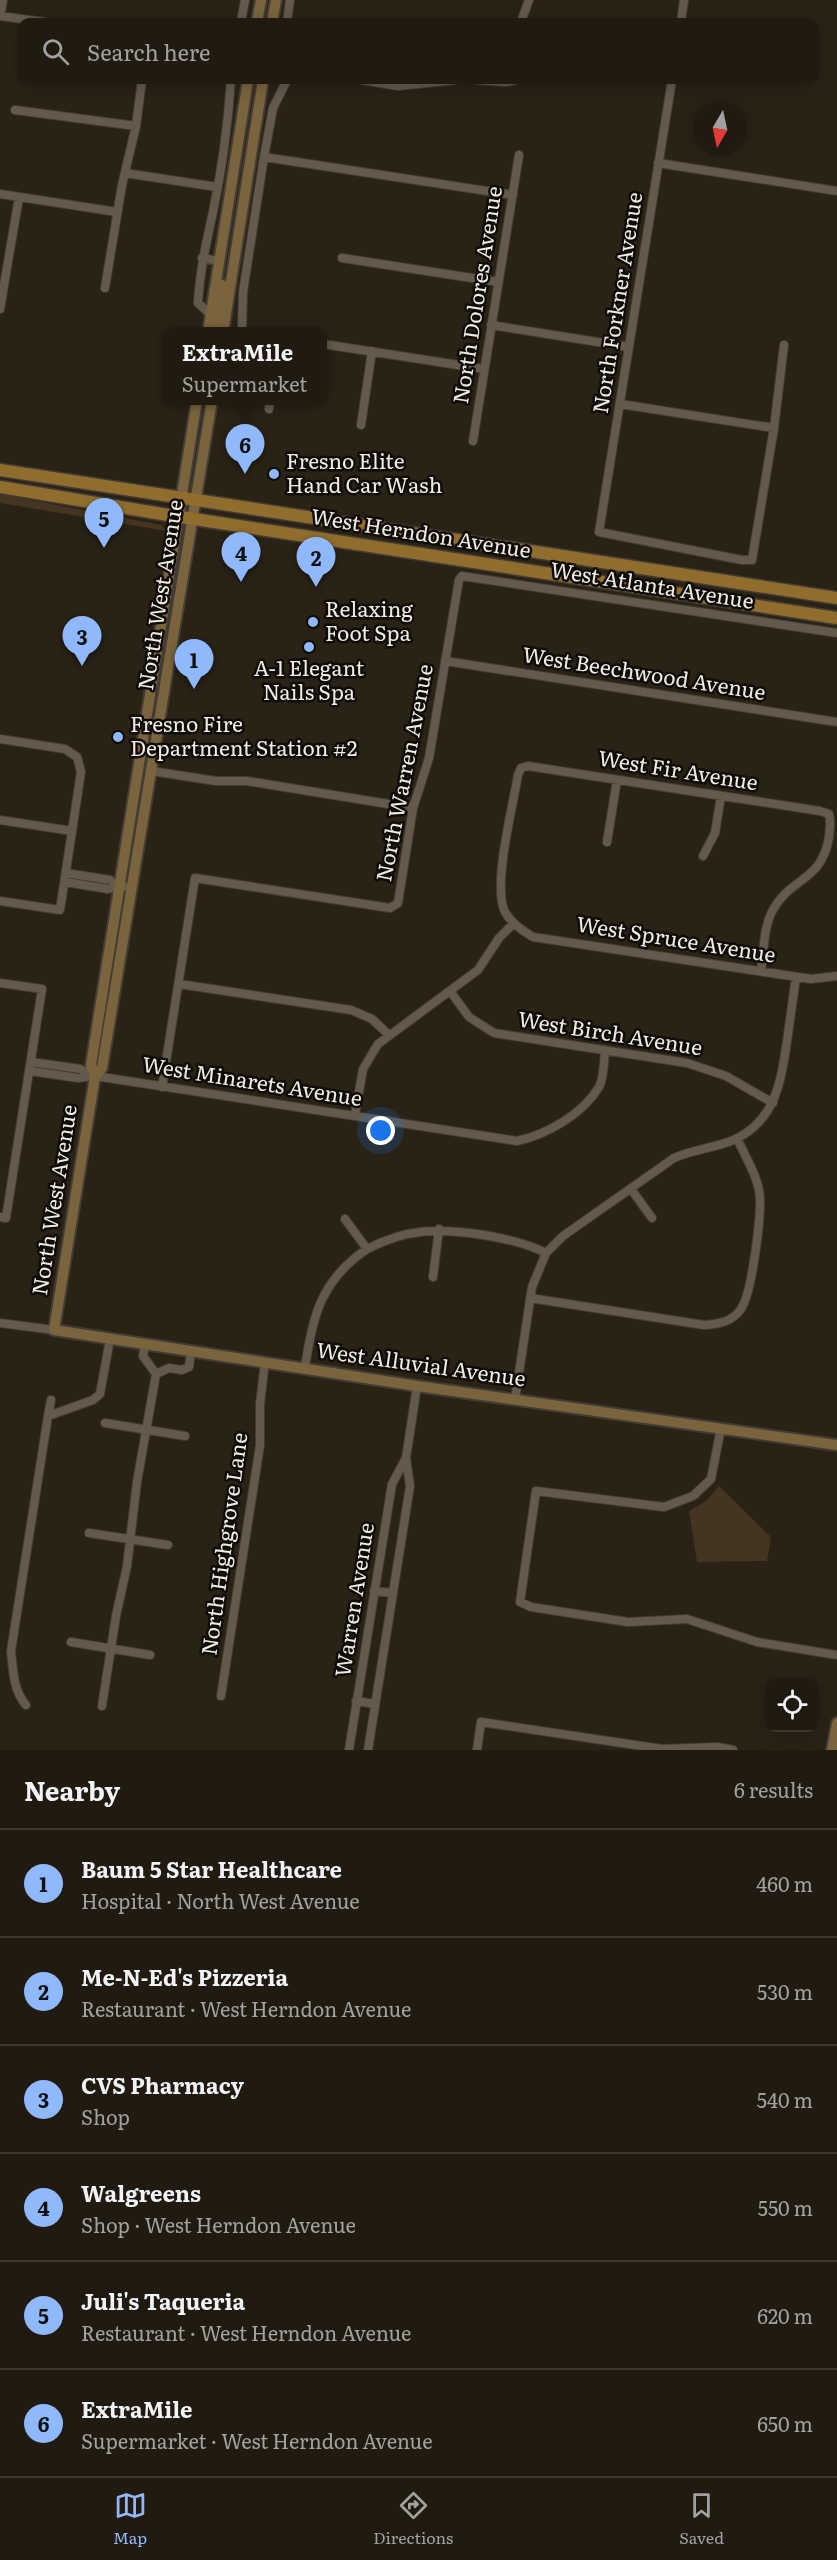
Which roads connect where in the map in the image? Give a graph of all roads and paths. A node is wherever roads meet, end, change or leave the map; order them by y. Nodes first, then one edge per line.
1 (3, 0) edge
2 (245, 0) edge
3 (261, 0) edge
4 (276, 0) edge
5 (290, 0) edge
6 (529, 0) edge
7 (684, 0) edge
8 (0, 16) edge
9 (18, 18) edge
10 (242, 18) edge
11 (258, 18) edge
12 (273, 18) edge
13 (288, 18) edge
14 (522, 18) edge
15 (682, 18) edge
16 (141, 84) edge
17 (230, 84) edge
18 (247, 84) edge
19 (262, 84) edge
20 (285, 84) edge
21 (386, 84) edge
22 (417, 84) edge
23 (671, 84) edge
24 (15, 110) dead end
25 (136, 126) junction
26 (519, 155) dead end
27 (264, 157) junction
28 (658, 163) junction
29 (125, 172) junction
30 (217, 187) junction
31 (837, 191) edge
32 (0, 194) edge
33 (513, 195) junction
34 (19, 197) junction
35 (117, 212) junction
36 (202, 258) junction
37 (342, 258) dead end
38 (219, 261) junction
39 (498, 282) junction
40 (105, 288) dead end
41 (0, 303) edge
42 (210, 314) junction
43 (491, 326) junction
44 (209, 327) edge
45 (220, 327) edge
46 (223, 327) edge
47 (242, 327) edge
48 (327, 345) edge
49 (784, 345) dead end
50 (629, 347) junction
51 (372, 351) junction
52 (484, 369) junction
53 (620, 404) junction
54 (196, 405) edge
55 (204, 405) edge
56 (211, 405) edge
57 (209, 418) junction
58 (361, 425) dead end
59 (774, 428) junction
60 (473, 441) dead end
61 (0, 470) edge
62 (0, 487) edge
63 (181, 498) junction
64 (196, 500) junction
65 (178, 517) junction
66 (192, 519) junction
67 (462, 576) joint
68 (837, 598) edge
69 (837, 618) edge
70 (837, 633) edge
71 (445, 662) junction
72 (147, 710) junction
73 (837, 722) edge
74 (0, 739) edge
75 (151, 771) junction
76 (617, 780) junction
77 (721, 796) junction
78 (413, 808) junction
79 (0, 820) edge
80 (72, 831) junction
81 (607, 842) dead end
82 (703, 856) dead end
83 (66, 873) junction
84 (65, 882) junction
85 (118, 886) junction
86 (131, 888) junction
87 (0, 901) edge
88 (513, 924) junction
89 (761, 971) junction
90 (837, 976) edge
91 (795, 977) junction
92 (0, 983) edge
93 (178, 984) junction
94 (450, 991) junction
95 (389, 1035) junction
96 (606, 1050) junction
97 (32, 1062) junction
98 (30, 1071) junction
99 (94, 1076) junction
100 (162, 1087) junction
101 (773, 1103) junction
102 (355, 1115) junction
103 (736, 1138) junction
104 (631, 1189) junction
105 (3, 1218) edge
106 (652, 1218) dead end
107 (345, 1219) dead end
108 (439, 1229) junction
109 (367, 1250) junction
110 (546, 1253) junction
111 (433, 1277) dead end
112 (530, 1298) junction
113 (0, 1323) edge
114 (54, 1330) junction
115 (110, 1339) junction
116 (145, 1344) junction
117 (191, 1351) junction
118 (265, 1362) junction
119 (305, 1368) junction
120 (156, 1374) junction
121 (417, 1386) junction
122 (515, 1399) junction
123 (51, 1400) dead end
124 (48, 1416) junction
125 (105, 1423) dead end
126 (721, 1428) junction
127 (147, 1429) junction
128 (185, 1436) dead end
129 (837, 1445) edge
130 (405, 1458) junction
131 (89, 1533) dead end
132 (130, 1539) junction
133 (168, 1545) dead end
134 (374, 1590) junction
135 (393, 1593) junction
136 (71, 1642) dead end
137 (112, 1649) junction
138 (150, 1655) dead end
139 (837, 1655) edge
140 (221, 1696) dead end
141 (357, 1701) junction
142 (375, 1704) junction
143 (26, 1705) dead end
144 (102, 1706) dead end
145 (837, 1724) edge
146 (349, 1750) edge
147 (368, 1750) edge
148 (477, 1750) edge
149 (733, 1750) edge
150 (832, 1750) edge

1 - 8 street
2 - 10 street
3 - 11 street
4 - 12 street
5 - 13 street
6 - 14 street
7 - 15 street
8 - 9 street
16 - 25 street
17 - 30 street
18 - 38 street
19 - 46 street
20 - 27 street
21 - 22 street
23 - 28 street, North Forkner Avenue
24 - 25 street
25 - 29 street
26 - 33 street, North Dolores Avenue
27 - 33 street
27 - 47 street
28 - 31 street
28 - 50 street, North Forkner Avenue
29 - 30 street
29 - 35 street
30 - 36 street
32 - 34 street
33 - 39 street, North Dolores Avenue
34 - 35 street
34 - 41 street
35 - 40 street
36 - 38 street
36 - 42 street
37 - 39 street
38 - 42 street
38 - 45 street
39 - 43 street, North Dolores Avenue
42 - 44 street
43 - 50 street
43 - 52 street, North Dolores Avenue
48 - 51 street
49 - 59 street
50 - 53 street, North Forkner Avenue
51 - 52 street
51 - 58 street
52 - 60 street, North Dolores Avenue
53 - 59 street
53 - 59 street, North Forkner Avenue
54 - 63 street, North West Avenue
55 - 57 street
56 - 57 street, North West Avenue
57 - 64 street, North West Avenue
61 - 63 main road, West Herndon Avenue
62 - 65 main road, West Herndon Avenue
63 - 64 main road, West Herndon Avenue
63 - 65 street, North West Avenue
64 - 66 street, North West Avenue
64 - 68 main road, West Herndon Avenue
65 - 66 main road, West Herndon Avenue
65 - 72 street, North West Avenue
66 - 69 main road, West Herndon Avenue
66 - 75 street, North West Avenue
67 - 70 street, West Atlanta Avenue
67 - 71 street, North Warren Avenue
71 - 73 street, West Beechwood Avenue
71 - 78 street, North Warren Avenue
72 - 75 street
72 - 85 street, North West Avenue
74 - 80 street
75 - 78 street
75 - 86 street, North West Avenue
76 - 77 street, West Fir Avenue
76 - 81 street
76 - 88 street, West Fir Avenue
77 - 82 street
77 - 89 street, West Fir Avenue
78 - 93 street, North Warren Avenue
79 - 80 street
80 - 83 street
83 - 84 street
83 - 85 street
84 - 85 street
84 - 87 street
85 - 86 street
85 - 99 street, North West Avenue
86 - 99 street, North West Avenue
88 - 89 street, West Spruce Avenue
88 - 94 street
89 - 91 street, West Spruce Avenue
90 - 91 street, West Spruce Avenue
91 - 101 street
92 - 97 street
93 - 95 street
93 - 100 street
94 - 95 street
94 - 96 street, West Birch Avenue
95 - 102 street
96 - 101 street, West Birch Avenue
96 - 102 street, West Minarets Avenue
97 - 98 street
97 - 99 street, West Minarets Avenue
98 - 99 street, West Minarets Avenue
98 - 105 street
99 - 100 street, West Minarets Avenue
99 - 114 street, North West Avenue
100 - 102 street, West Minarets Avenue
101 - 103 street
103 - 104 street
103 - 112 street
104 - 106 street
104 - 110 street
107 - 109 street
108 - 109 street
108 - 110 street
108 - 111 street
109 - 119 street
110 - 112 street
112 - 122 street
113 - 114 street, West Alluvial Avenue
114 - 115 street, West Alluvial Avenue
115 - 116 street, West Alluvial Avenue
115 - 124 street
116 - 117 street, West Alluvial Avenue
116 - 120 street
117 - 118 street, West Alluvial Avenue
117 - 120 street
118 - 119 street, West Alluvial Avenue
118 - 140 street, North Highgrove Lane
119 - 121 street, West Alluvial Avenue
120 - 127 street
121 - 122 street, West Alluvial Avenue
121 - 130 street, Warren Avenue
122 - 126 street, West Alluvial Avenue
123 - 124 street
124 - 143 street
125 - 127 street
126 - 129 street, West Alluvial Avenue
126 - 139 street
127 - 128 street
127 - 132 street
130 - 134 street, Warren Avenue
130 - 135 street, Warren Avenue
131 - 132 street
132 - 133 street
132 - 137 street
134 - 135 street
134 - 141 street, Warren Avenue
135 - 142 street, Warren Avenue
136 - 137 street
137 - 138 street
137 - 144 street
141 - 142 street
141 - 146 street, Warren Avenue
142 - 147 street, Warren Avenue
145 - 150 street
148 - 149 street

